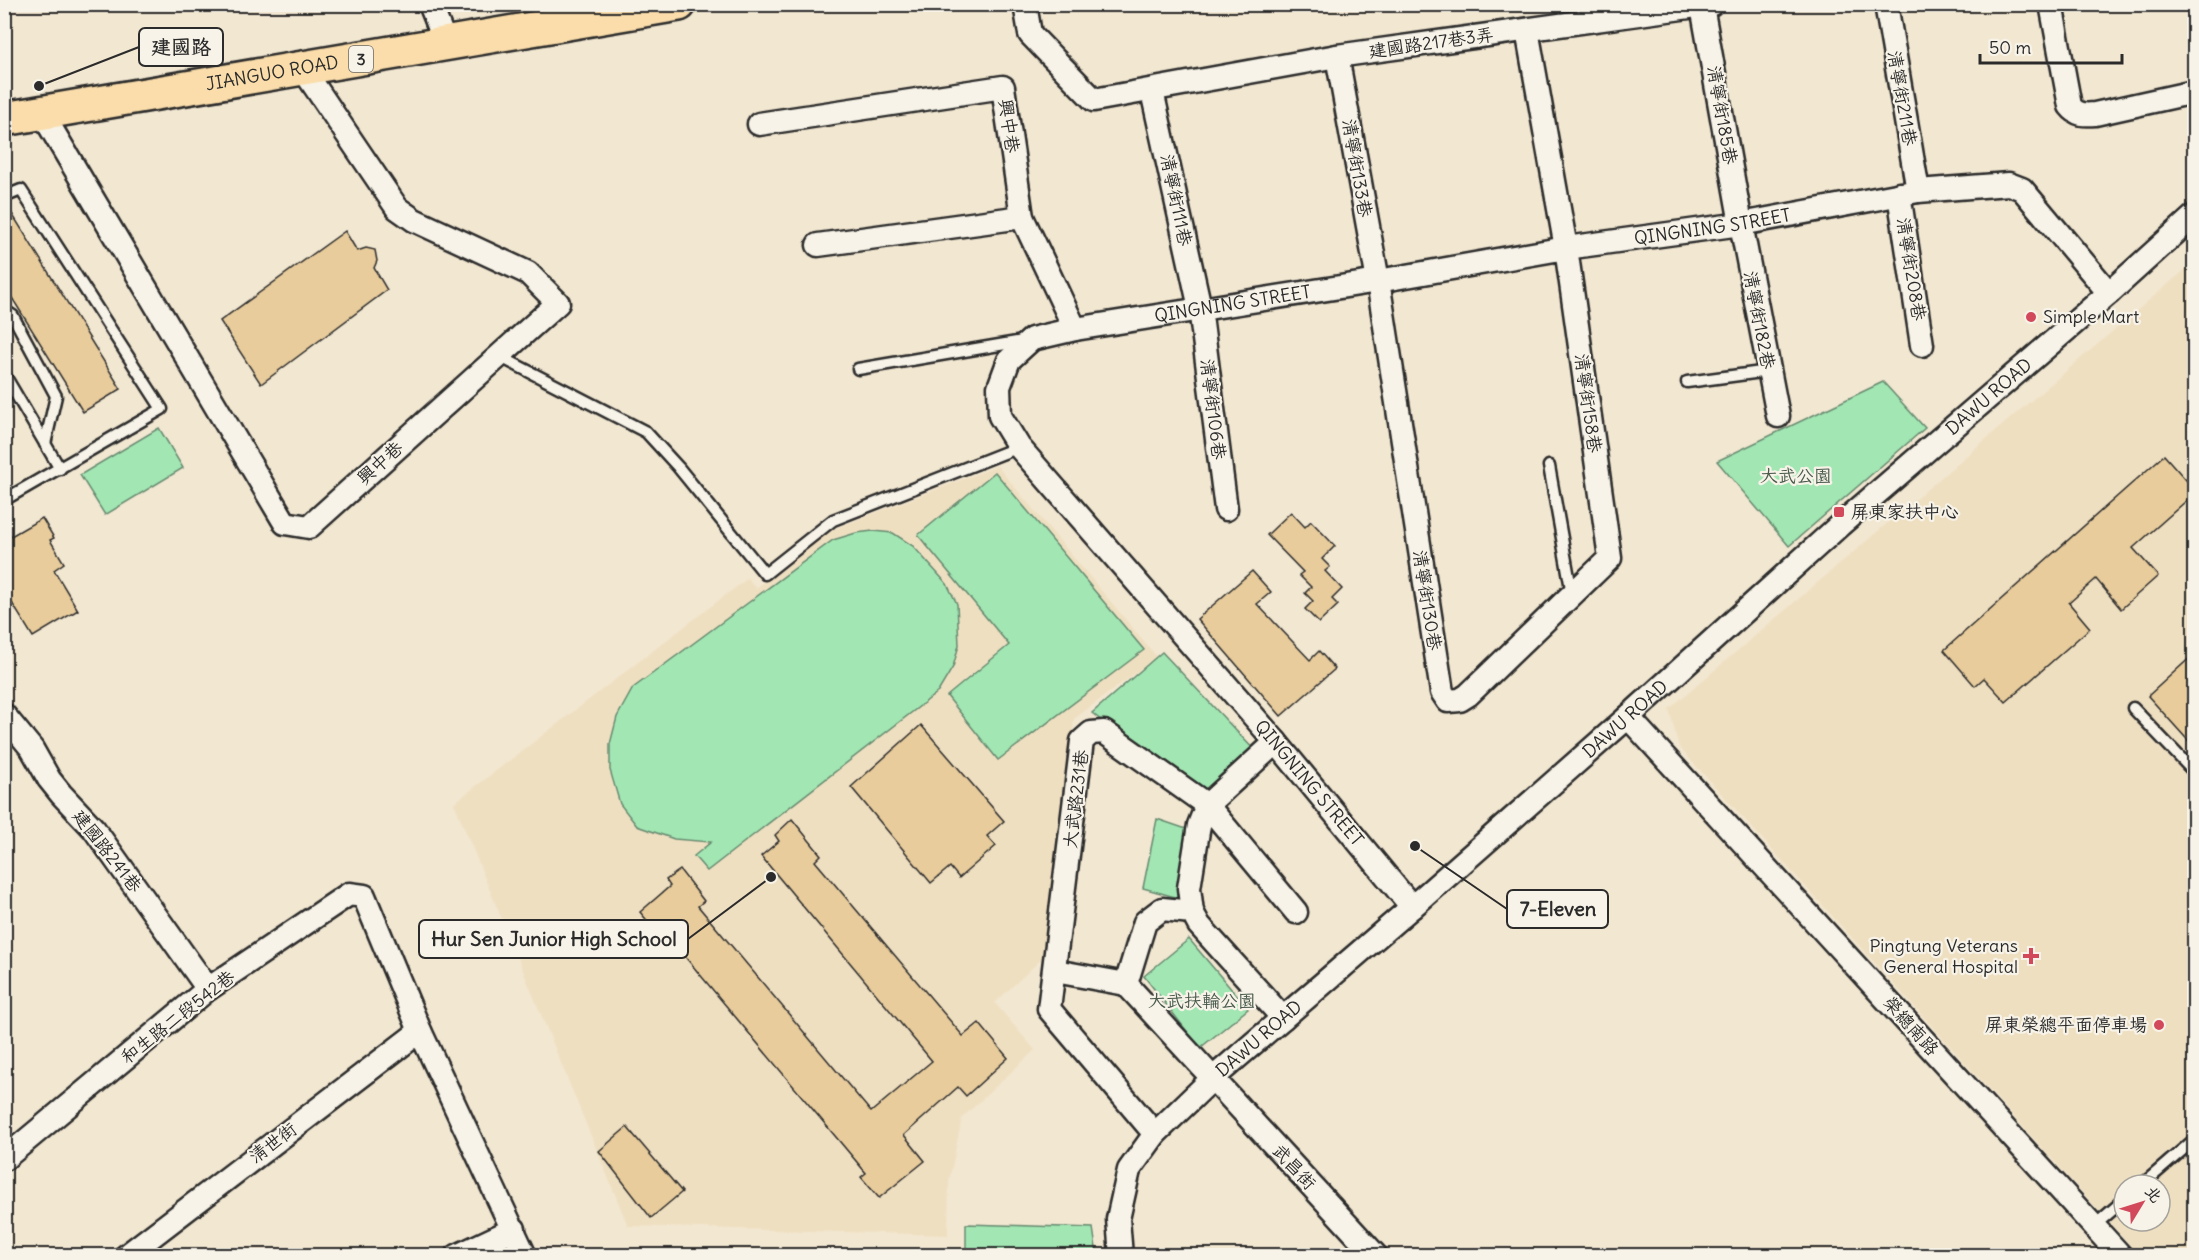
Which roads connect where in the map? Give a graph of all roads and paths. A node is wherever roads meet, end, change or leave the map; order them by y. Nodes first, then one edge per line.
1 (430, 4) edge
2 (679, 4) edge
3 (1025, 4) edge
4 (1886, 4) edge
5 (2051, 4) edge
6 (1707, 5) edge
7 (1527, 30) junction
8 (446, 44) junction
9 (1337, 56) junction
10 (303, 69) junction
11 (1152, 91) junction
12 (2194, 92) edge
13 (42, 113) junction
14 (4, 119) edge
15 (759, 124) dead end
16 (1909, 192) junction
17 (4, 197) edge
18 (2194, 216) edge
19 (1022, 217) junction
20 (1741, 224) junction
21 (818, 245) dead end
22 (1566, 248) junction
23 (1378, 281) junction
24 (2109, 293) junction
25 (1200, 308) junction
26 (4, 310) edge
27 (1076, 328) junction
28 (1032, 339) junction
29 (1923, 345) dead end
30 (498, 355) junction
31 (858, 369) dead end
32 (1769, 370) junction
33 (4, 374) edge
34 (1687, 382) dead end
35 (1778, 416) dead end
36 (45, 444) junction
37 (1019, 447) junction
38 (1549, 466) dead end
39 (60, 469) junction
40 (4, 500) edge
41 (1226, 509) dead end
42 (1610, 558) joint
43 (1572, 594) junction
44 (2133, 708) dead end
45 (4, 716) edge
46 (1628, 717) junction
47 (1276, 742) junction
48 (2194, 772) edge
49 (1207, 805) junction
50 (1412, 907) junction
51 (1192, 912) junction
52 (1296, 912) dead end
53 (1055, 971) junction
54 (1126, 984) junction
55 (208, 989) junction
56 (1283, 1018) junction
57 (420, 1031) junction
58 (1212, 1079) junction
59 (1155, 1134) junction
60 (2194, 1140) edge
61 (4, 1160) edge
62 (2156, 1173) edge
63 (2112, 1210) edge
64 (2094, 1226) junction
65 (514, 1229) junction
66 (126, 1256) edge
67 (457, 1256) edge
68 (525, 1256) edge
69 (1121, 1256) edge
70 (1376, 1256) edge
71 (2121, 1256) edge

1 - 8 street
2 - 8 main road, JIANGUO ROAD / 3
3 - 11 street, 建國路217巷3弄
4 - 16 street, 清寧街211巷
5 - 12 street
6 - 7 street, 建國路217巷3弄
6 - 20 street, 清寧街185巷
7 - 9 street, 建國路217巷3弄
7 - 22 street, 清寧街158巷
8 - 10 main road, JIANGUO ROAD / 3
9 - 11 street, 建國路217巷3弄
9 - 23 street, 清寧街133巷
10 - 13 main road, JIANGUO ROAD / 3
10 - 30 street, 興中巷
11 - 25 street, 清寧街111巷
13 - 14 main road, JIANGUO ROAD / 3
13 - 30 street, 興中巷
15 - 19 street, 興中巷
16 - 20 street, QINGNING STREET
16 - 24 street, QINGNING STREET
16 - 29 street, 清寧街208巷
17 - 39 lane
18 - 24 street, DAWU ROAD
19 - 21 street
19 - 27 street, 興中巷
20 - 22 street, QINGNING STREET
20 - 32 street, 清寧街182巷
22 - 23 street, QINGNING STREET
22 - 42 street, 清寧街158巷
23 - 25 street, QINGNING STREET
23 - 43 street, 清寧街130巷
24 - 46 street, DAWU ROAD
25 - 27 street, QINGNING STREET
25 - 41 street, 清寧街106巷
26 - 36 lane
27 - 28 street, QINGNING STREET
28 - 31 lane
28 - 37 street, QINGNING STREET
30 - 37 lane
32 - 34 lane
32 - 35 street, 清寧街182巷
33 - 36 lane
36 - 39 lane
37 - 47 street, QINGNING STREET
38 - 43 lane
39 - 40 lane
42 - 43 street, 清寧街130巷
44 - 48 lane
45 - 55 street, 建國路241巷
46 - 50 street, DAWU ROAD
46 - 64 street, 榮總南路
47 - 49 street
47 - 50 street, QINGNING STREET
49 - 51 street
49 - 52 street
49 - 53 street, 大武路231巷
50 - 56 street, DAWU ROAD
51 - 54 street
51 - 56 street
53 - 54 street
53 - 59 street, 大武路231巷
54 - 58 street
55 - 57 street, 和生路二段542巷
55 - 61 street, 和生路二段542巷
56 - 58 street, DAWU ROAD
57 - 65 street
57 - 66 street, 清世街
58 - 59 street, DAWU ROAD
58 - 70 street, 武昌街
59 - 69 street, DAWU ROAD
60 - 62 lane
63 - 64 lane
64 - 71 street, 榮總南路
65 - 67 street
65 - 68 street

